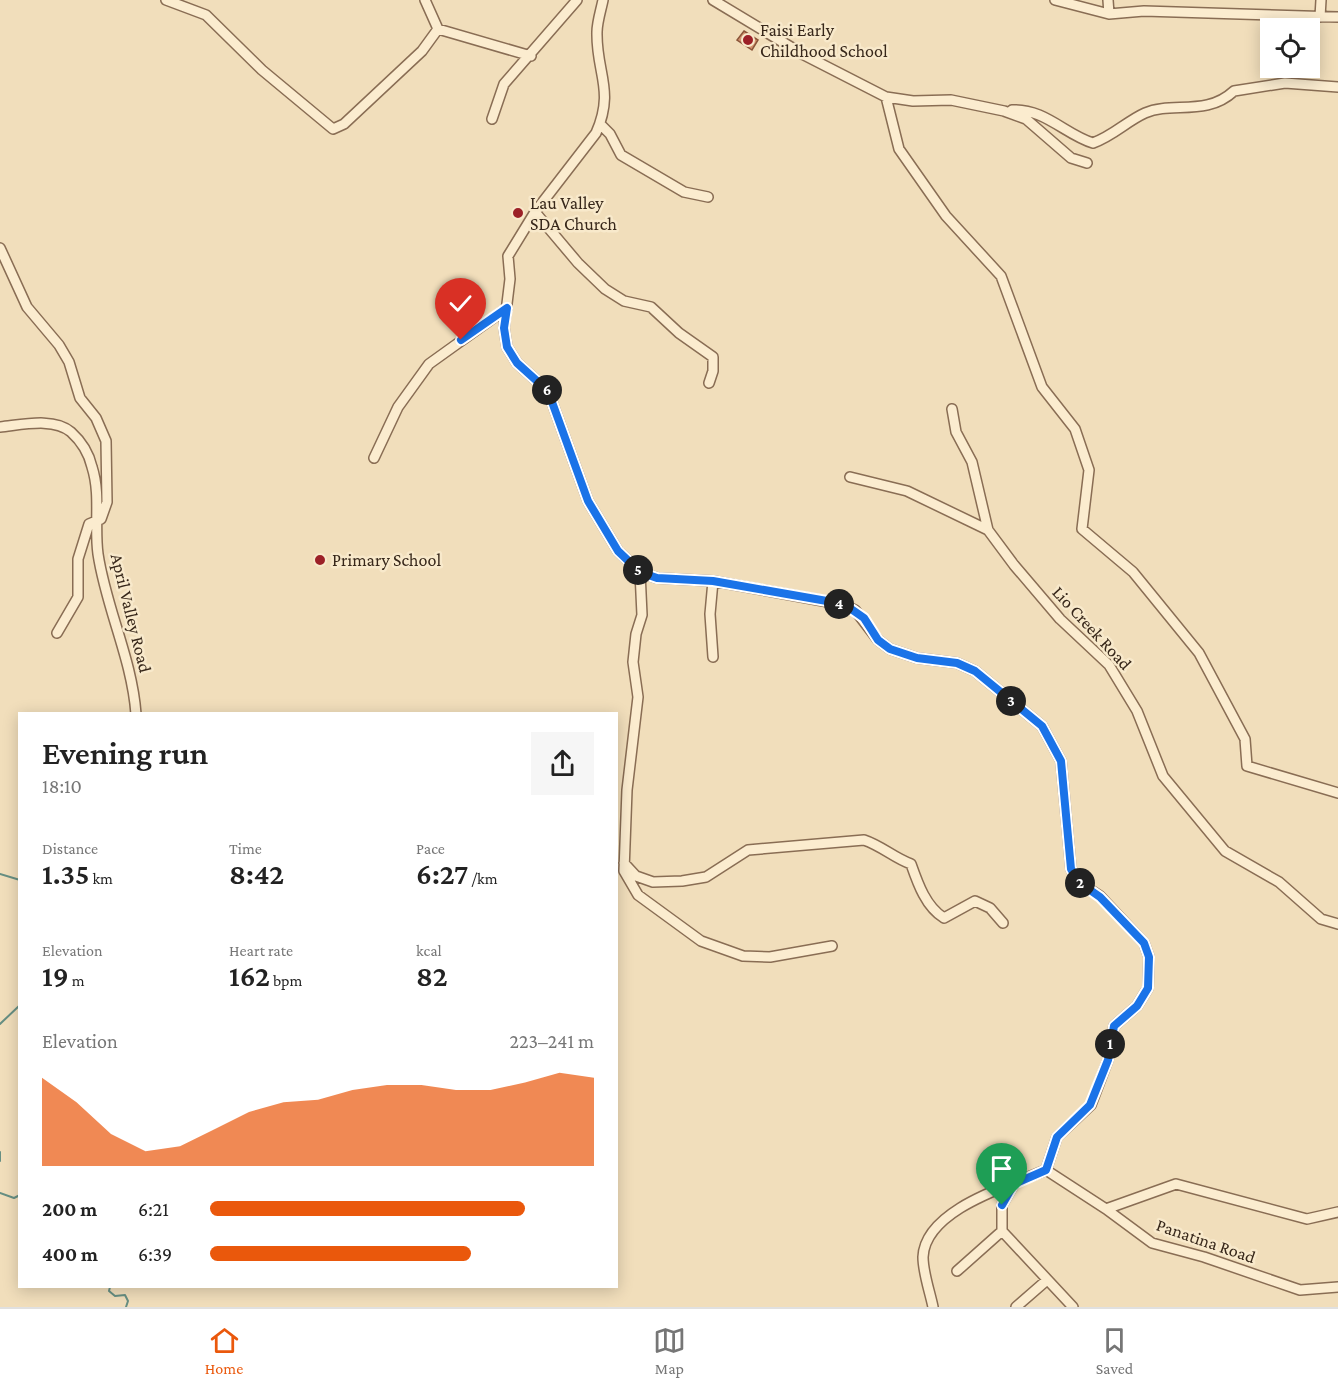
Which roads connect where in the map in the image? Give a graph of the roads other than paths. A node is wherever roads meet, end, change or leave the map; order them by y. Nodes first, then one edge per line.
1 (166, 0) edge
2 (424, 0) edge
3 (577, 0) edge
4 (603, 0) edge
5 (713, 0) edge
6 (1055, 0) edge
7 (1108, 0) edge
8 (1321, 0) edge
9 (1109, 14) junction
10 (1320, 17) junction
11 (1338, 17) edge
12 (438, 29) junction
13 (531, 56) junction
14 (1338, 87) edge
15 (886, 97) junction
16 (1004, 111) junction
17 (492, 119) dead end
18 (600, 124) junction
19 (1087, 163) dead end
20 (708, 197) dead end
21 (535, 212) junction
22 (0, 248) edge
23 (507, 308) junction
24 (709, 383) dead end
25 (952, 409) dead end
26 (0, 427) edge
27 (374, 458) dead end
28 (850, 477) dead end
29 (96, 520) junction
30 (988, 530) junction
31 (640, 572) junction
32 (713, 581) junction
33 (57, 633) dead end
34 (713, 657) dead end
35 (136, 712) edge
36 (1338, 793) edge
37 (624, 862) junction
38 (1003, 923) dead end
39 (1338, 924) edge
40 (832, 946) dead end
41 (1046, 1170) junction
42 (1014, 1184) junction
43 (1106, 1209) junction
44 (1338, 1212) edge
45 (1002, 1231) junction
46 (957, 1271) dead end
47 (1047, 1280) junction
48 (1338, 1287) edge
49 (933, 1307) edge
50 (1016, 1307) edge
51 (1073, 1307) edge

1 - 12 street
2 - 12 street
3 - 13 street
4 - 18 street
5 - 15 street
6 - 9 street
7 - 9 street
8 - 10 street
9 - 10 street
10 - 11 street
12 - 13 street
13 - 17 street
14 - 16 street
15 - 16 street
15 - 36 street
16 - 19 street
18 - 20 street
18 - 21 street
21 - 23 street
21 - 24 street
22 - 29 street
23 - 27 street
23 - 31 street
25 - 30 street
26 - 29 street, April Valley Road
28 - 30 street
29 - 33 street
29 - 35 street, April Valley Road
30 - 39 street, Lio Creek Road
31 - 32 street
31 - 37 street
32 - 34 street
32 - 41 street
37 - 38 street
37 - 40 street
41 - 42 street
41 - 43 street, Panatina Road
42 - 45 street
42 - 49 street
43 - 44 street
43 - 48 street, Panatina Road
45 - 46 street
45 - 47 street
47 - 50 street
47 - 51 street

